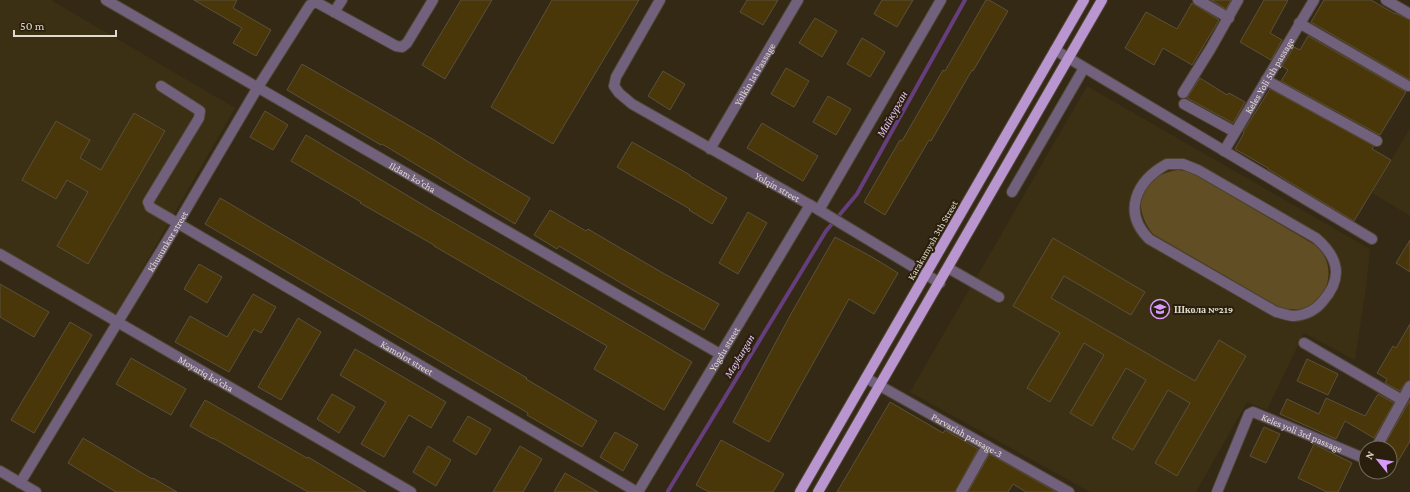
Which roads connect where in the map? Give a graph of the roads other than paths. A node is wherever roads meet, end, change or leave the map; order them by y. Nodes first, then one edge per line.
1 (106, 0) edge
2 (342, 0) edge
3 (432, 0) edge
4 (660, 0) edge
5 (798, 0) edge
6 (941, 0) edge
7 (1084, 0) edge
8 (1102, 0) edge
9 (1198, 0) edge
10 (1238, 0) edge
11 (1314, 0) edge
12 (1386, 0) edge
13 (334, 12) junction
14 (1410, 14) edge
15 (1229, 18) junction
16 (1299, 23) junction
17 (1055, 50) junction
18 (1068, 58) junction
19 (1084, 68) junction
20 (1266, 80) junction
21 (161, 86) dead end
22 (1408, 86) dead end
23 (258, 87) junction
24 (1183, 93) dead end
25 (1184, 104) dead end
26 (1235, 132) junction
27 (1377, 141) dead end
28 (710, 149) junction
29 (1224, 151) junction
30 (1198, 170) joint
31 (1012, 192) dead end
32 (815, 207) junction
33 (178, 223) junction
34 (1372, 239) dead end
35 (0, 254) edge
36 (948, 268) junction
37 (926, 274) junction
38 (940, 282) junction
39 (999, 297) dead end
40 (118, 322) junction
41 (1304, 343) dead end
42 (720, 354) junction
43 (866, 378) junction
44 (880, 386) junction
45 (1410, 386) edge
46 (1402, 400) junction
47 (1380, 440) edge
48 (988, 446) junction
49 (1358, 456) edge
50 (0, 471) edge
51 (20, 483) junction
52 (36, 492) edge
53 (411, 492) edge
54 (638, 492) edge
55 (800, 492) edge
56 (818, 492) edge
57 (961, 492) edge
58 (1068, 492) edge
59 (1217, 492) edge

1 - 23 street, Ildam ko'cha
2 - 13 street
3 - 13 street
4 - 28 street, Yolqin street
5 - 28 street, Yolkin 1st Passage
6 - 32 street
7 - 17 main road, Karakamysh 3th Street
8 - 18 main road
9 - 15 street
10 - 15 street
11 - 16 street, Keles Yoli 5th passage
12 - 14 street
13 - 23 street, Khusunkor street
15 - 24 street
16 - 20 street, Keles Yoli 5th passage
16 - 22 street
17 - 18 street
17 - 37 main road, Karakamysh 3th Street
18 - 19 street
18 - 36 main road
19 - 29 street
19 - 31 street
20 - 26 street, Keles Yoli 5th passage
20 - 27 street
21 - 33 street, Kamolot street
23 - 33 street, Khusunkor street
23 - 42 street, Ildam ko'cha
25 - 26 street
26 - 29 street, Keles Yoli 5th passage
28 - 32 street, Yolqin street
29 - 34 street
30 - 30 street
32 - 37 street, Yolqin street
32 - 42 street, Yogdu street
33 - 40 street, Khusunkor street
33 - 54 street, Kamolot street
35 - 40 street, Moyariq ko'cha
36 - 38 main road
36 - 39 street
37 - 38 street
37 - 43 main road, Karakamysh 3th Street
38 - 44 main road
40 - 51 street, Khusunkor street
40 - 53 street, Moyariq ko'cha
41 - 46 street
42 - 54 street, Yogdu street
43 - 44 street, Parvarish passage-3
43 - 55 main road, Karakamysh 3th Street
44 - 48 street, Parvarish passage-3
44 - 56 main road
45 - 46 street
46 - 47 street
48 - 57 street
48 - 58 street, Parvarish passage-3
49 - 59 street, Keles yoli 3rd passage
50 - 51 street
51 - 52 street

